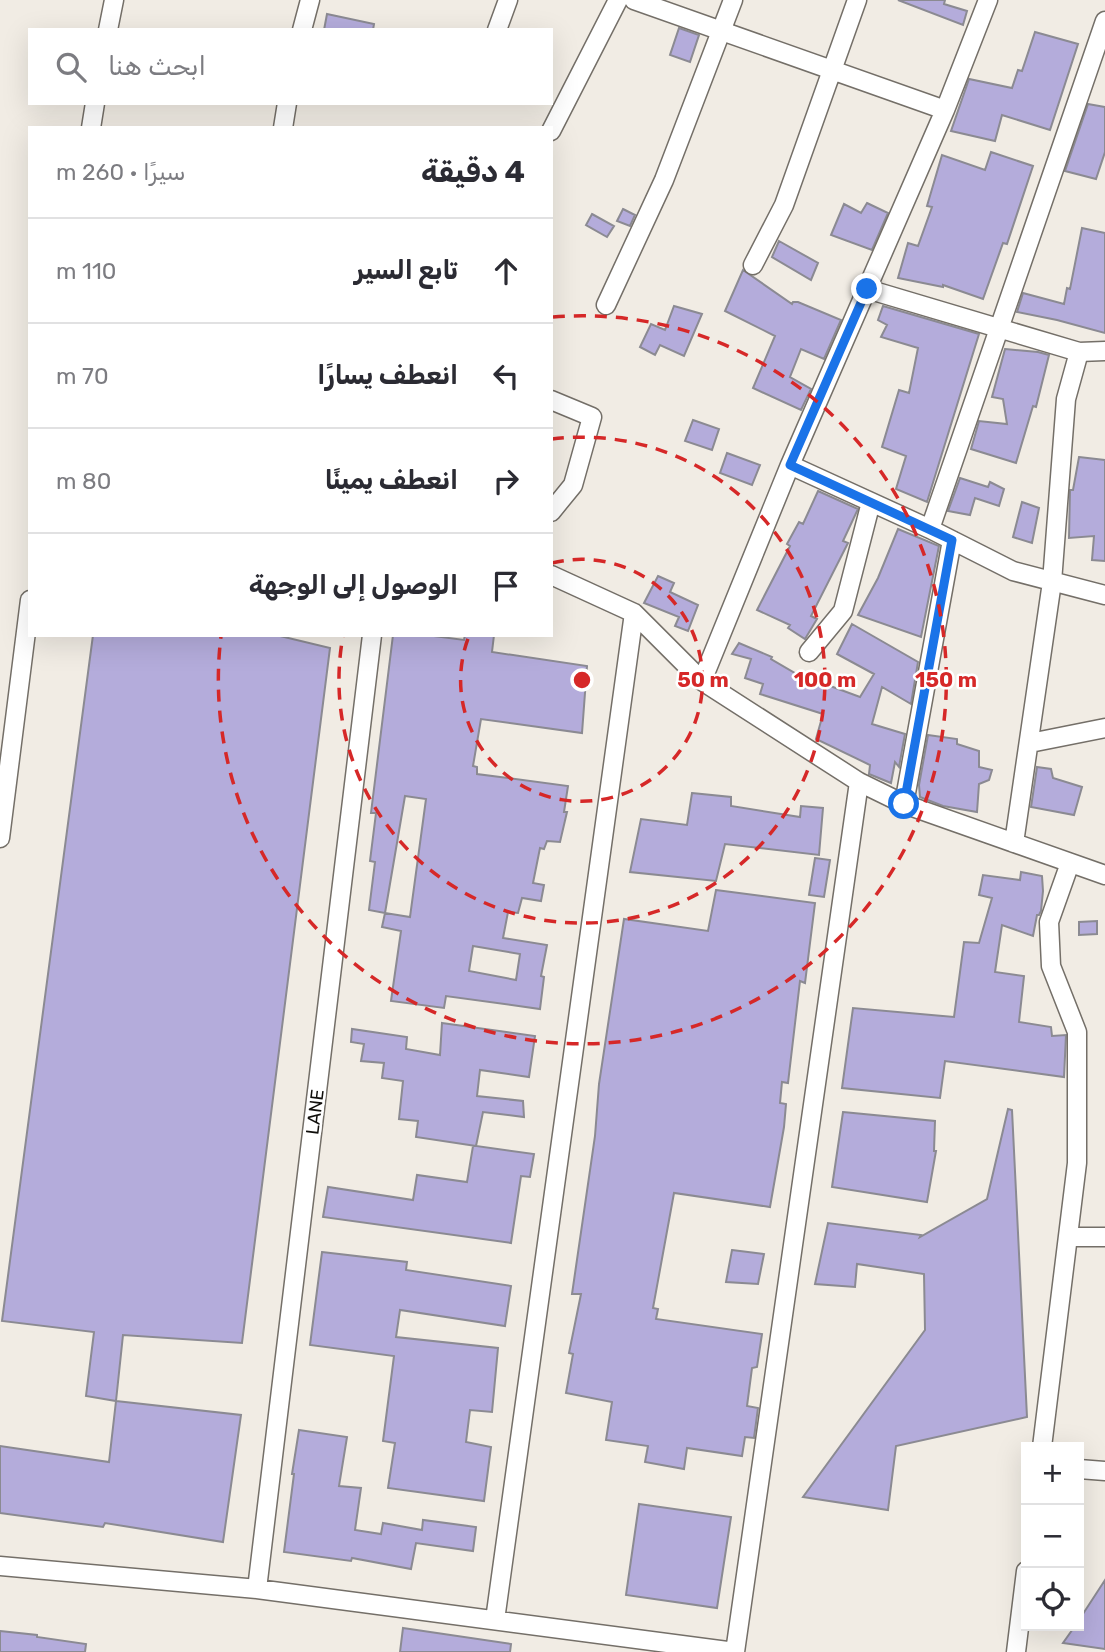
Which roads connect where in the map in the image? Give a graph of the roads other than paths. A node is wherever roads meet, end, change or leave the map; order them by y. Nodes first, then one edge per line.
1 (114, 0) edge
2 (310, 0) edge
3 (509, 0) edge
4 (618, 0) edge
5 (634, 0) edge
6 (733, 0) edge
7 (857, 0) edge
8 (988, 0) edge
9 (1105, 21) edge
10 (108, 28) edge
11 (303, 28) edge
12 (497, 28) edge
13 (722, 31) junction
14 (832, 70) junction
15 (96, 105) edge
16 (287, 105) edge
17 (945, 110) junction
18 (91, 126) edge
19 (282, 126) edge
20 (553, 127) edge
21 (752, 265) dead end
22 (867, 289) junction
23 (606, 305) dead end
24 (1000, 328) junction
25 (1105, 351) edge
26 (1079, 352) junction
27 (553, 401) edge
28 (790, 465) junction
29 (871, 502) junction
30 (553, 510) edge
31 (930, 529) junction
32 (952, 540) junction
33 (553, 576) edge
34 (1052, 582) junction
35 (1105, 595) edge
36 (634, 613) junction
37 (28, 616) edge
38 (372, 637) edge
39 (809, 652) dead end
40 (702, 681) junction
41 (1105, 728) edge
42 (1030, 743) junction
43 (859, 782) junction
44 (904, 804) junction
45 (0, 838) edge
46 (1014, 844) junction
47 (1070, 863) junction
48 (1105, 875) edge
49 (1068, 1237) junction
50 (1105, 1237) edge
51 (1043, 1442) edge
52 (1084, 1469) edge
53 (1105, 1471) edge
54 (0, 1566) edge
55 (257, 1590) junction
56 (495, 1620) junction
57 (1022, 1631) edge
58 (1020, 1651) edge
59 (735, 1652) edge

1 - 10 street
2 - 11 street
3 - 12 street
4 - 20 street
5 - 13 street
6 - 13 street
7 - 14 street
8 - 17 street
9 - 24 street
13 - 14 street
13 - 23 street
14 - 17 street
14 - 21 street
15 - 18 street
16 - 19 street
17 - 22 street
22 - 24 street
22 - 28 street
24 - 26 street
24 - 31 street
25 - 26 street
26 - 34 street
27 - 30 street
28 - 29 street
28 - 40 street
29 - 31 street
29 - 39 street
31 - 32 street
32 - 34 street
32 - 44 street
33 - 36 street
34 - 35 street
34 - 42 street
36 - 40 street
36 - 56 street
37 - 45 street
38 - 55 street, LANE
40 - 43 street
41 - 42 street
42 - 46 street
43 - 44 street
43 - 59 street
44 - 46 street
46 - 47 street
47 - 48 street
47 - 49 street
49 - 50 street
49 - 51 street
52 - 53 street
54 - 55 street
55 - 56 street
56 - 59 street
57 - 58 street

